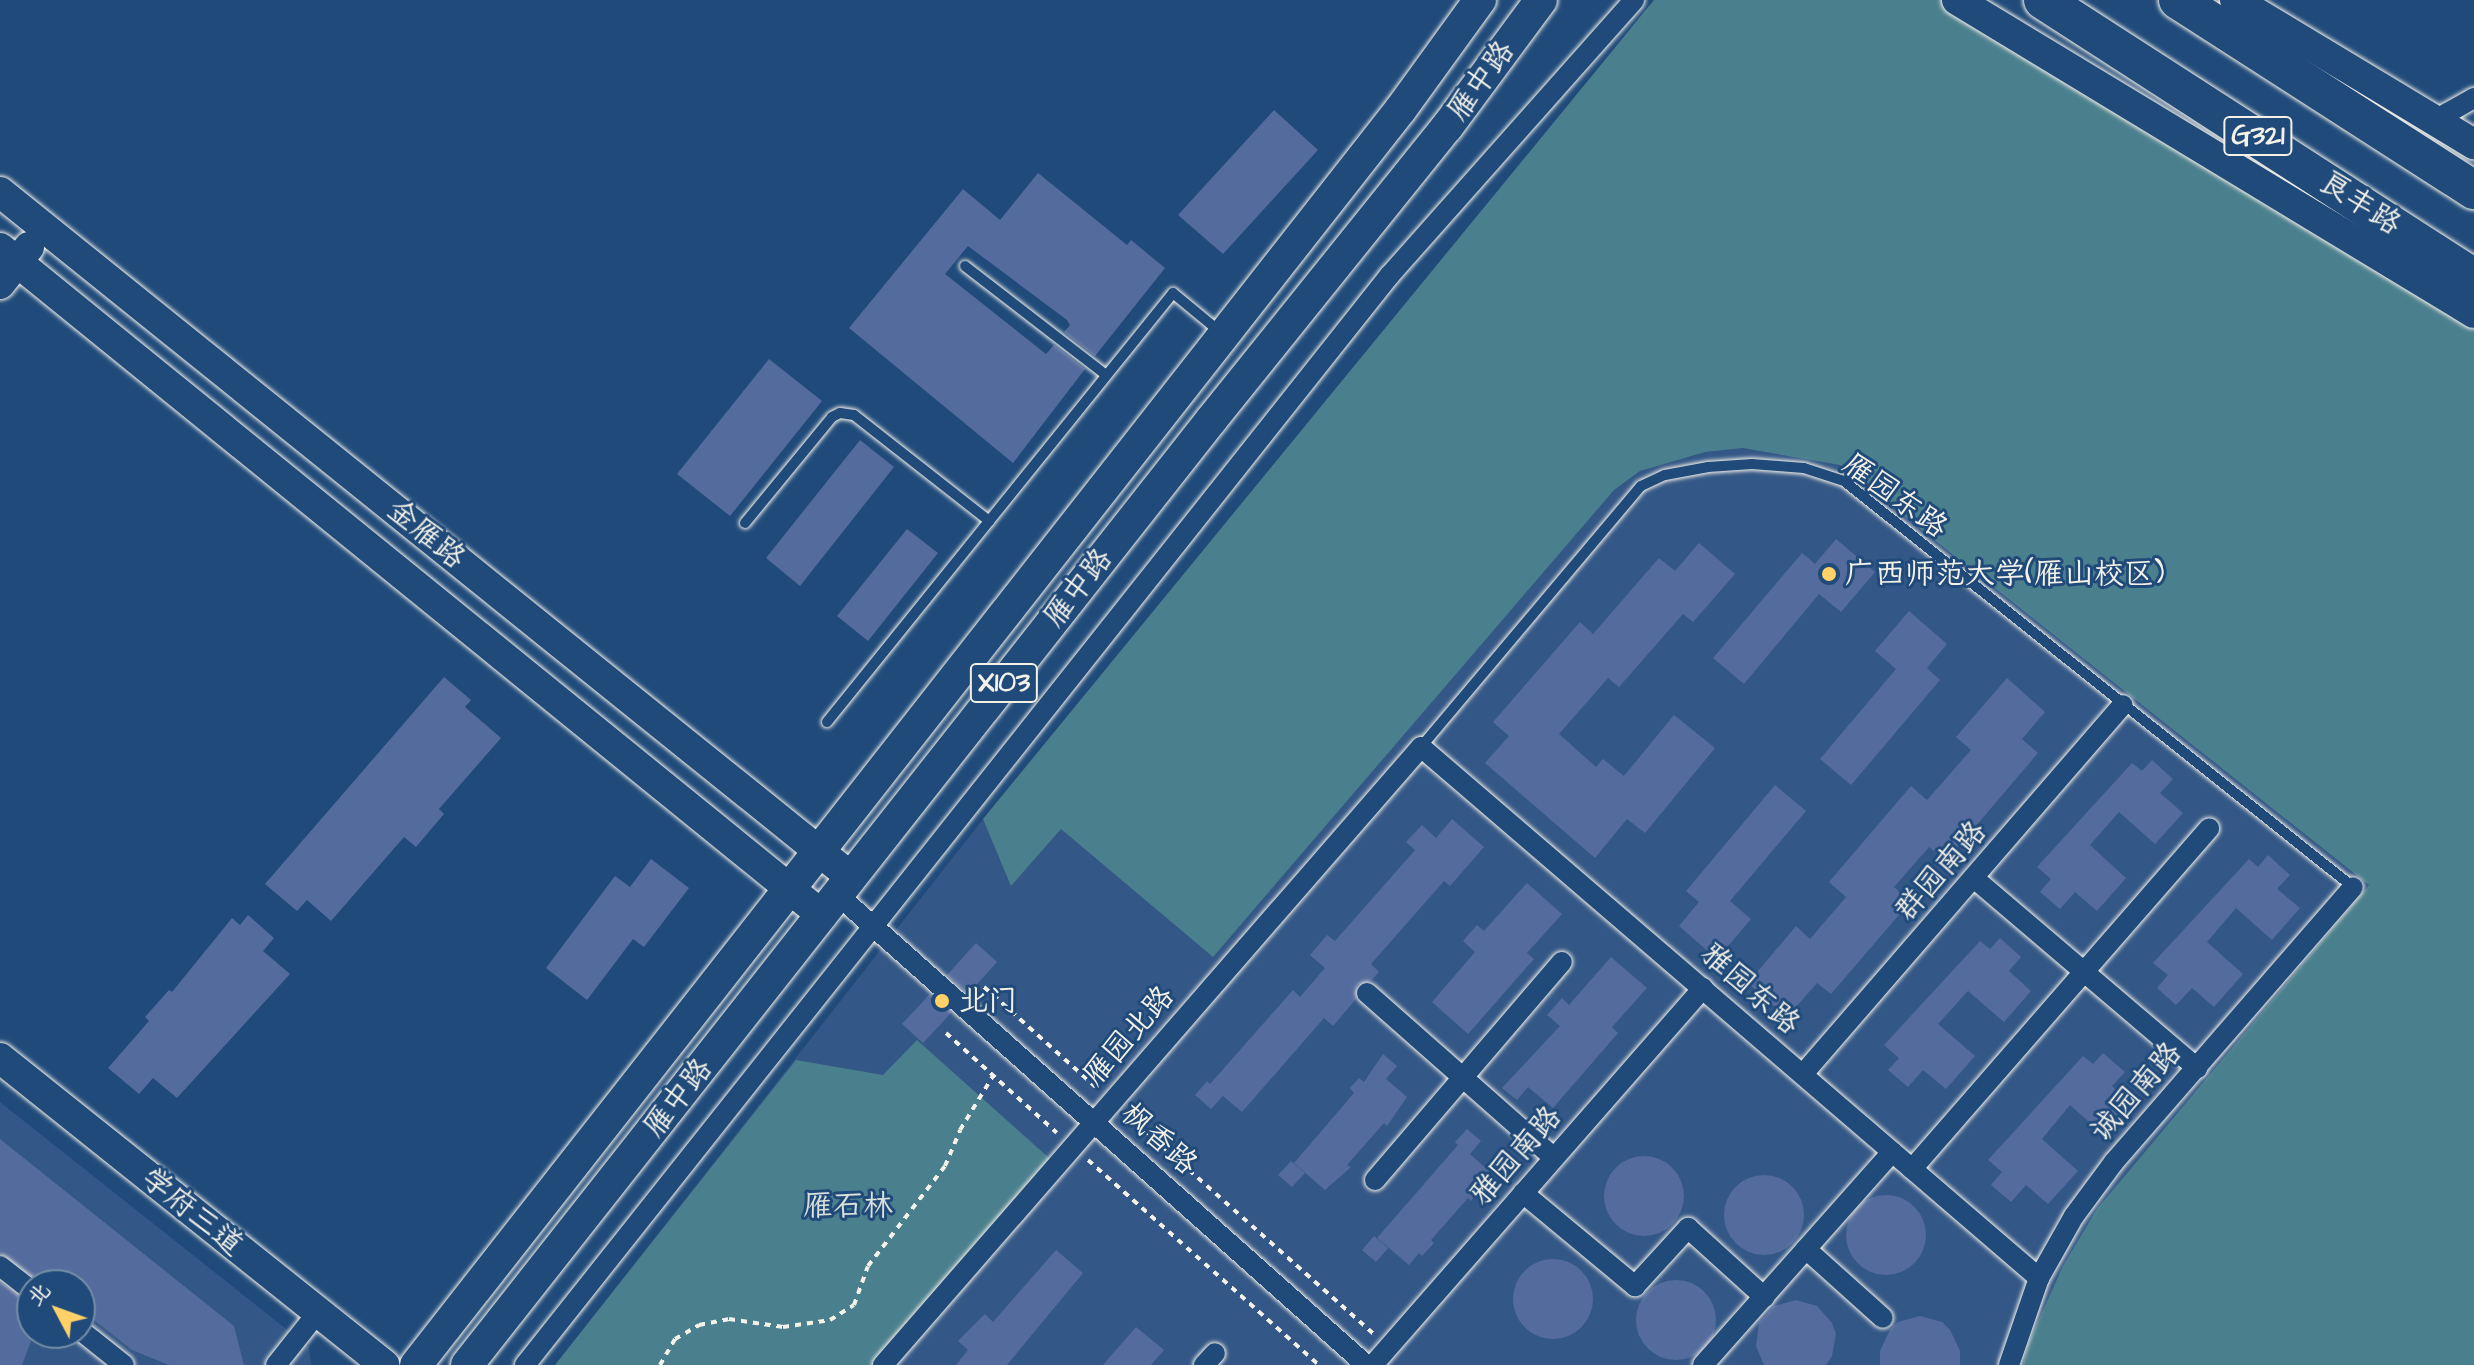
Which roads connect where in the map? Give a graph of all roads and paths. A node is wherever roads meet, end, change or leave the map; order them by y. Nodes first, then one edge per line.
1 (1480, 0) edge
2 (1541, 0) edge
3 (1634, 0) edge
4 (1957, 0) edge
5 (2043, 0) edge
6 (2178, 0) edge
7 (2235, 0) edge
8 (2474, 98) edge
9 (2435, 120) junction
10 (2474, 144) edge
11 (2474, 190) edge
12 (0, 192) edge
13 (45, 227) junction
14 (6, 265) edge
15 (965, 266) dead end
16 (2468, 292) edge
17 (1224, 335) junction
18 (1106, 375) junction
19 (989, 521) junction
20 (745, 523) dead end
21 (2123, 705) junction
22 (827, 722) dead end
23 (1421, 747) junction
24 (2209, 828) dead end
25 (817, 851) junction
26 (1975, 879) junction
27 (788, 887) junction
28 (2353, 887) joint
29 (837, 896) junction
30 (873, 926) junction
31 (1562, 962) dead end
32 (2084, 971) junction
33 (984, 987) dead end
34 (1703, 988) junction
35 (1367, 993) dead end
36 (946, 1033) dead end
37 (0, 1058) edge
38 (2197, 1068) junction
39 (1803, 1074) junction
40 (993, 1076) junction
41 (1463, 1078) junction
42 (1112, 1102) junction
43 (1095, 1121) junction
44 (1073, 1147) junction
45 (1892, 1152) junction
46 (1554, 1158) junction
47 (1912, 1169) junction
48 (1375, 1180) dead end
49 (1523, 1193) junction
50 (1806, 1249) junction
51 (0, 1266) edge
52 (16, 1278) edge
53 (2039, 1278) junction
54 (1764, 1297) junction
55 (318, 1312) junction
56 (1883, 1318) dead end
57 (96, 1343) edge
58 (1389, 1347) junction
59 (124, 1365) edge
60 (276, 1365) edge
61 (384, 1365) edge
62 (416, 1365) edge
63 (467, 1365) edge
64 (525, 1365) edge
65 (660, 1365) edge
66 (883, 1365) edge
67 (1319, 1365) edge
68 (1366, 1365) edge
69 (1373, 1365) edge
70 (1703, 1365) edge
71 (2009, 1365) edge

1 - 17 main road, 雁中路 / X103
2 - 29 main road, 雁中路 / X103
3 - 30 street
4 - 16 street
5 - 16 highway, 良丰路 / G321
6 - 11 highway, G321
7 - 9 street
8 - 9 street
9 - 10 street
12 - 13 street, 金雁路
13 - 14 street
13 - 25 street, 金雁路
14 - 27 street, 金雁路
15 - 18 lane
17 - 18 lane
17 - 25 main road, 雁中路 / X103
18 - 19 lane
19 - 20 lane
19 - 22 lane
21 - 23 lane, 雁园东路
21 - 26 street, 群园南路
21 - 28 lane, 雁园东路
23 - 34 street, 雅园东路
23 - 42 street, 雁园北路
24 - 32 street
25 - 27 main road, 雁中路 / X103
25 - 29 street, 金雁路
26 - 32 street
26 - 39 street, 群园南路
27 - 29 street, 金雁路
27 - 62 main road, 雁中路 / X103
28 - 38 street, 诚园南路
29 - 30 street, 枫香路
29 - 63 main road, 雁中路 / X103
30 - 43 street, 枫香路
30 - 64 street
31 - 41 street
32 - 38 street
32 - 47 street
33 - 42 path
34 - 39 street, 雅园东路
34 - 46 street, 雅园南路
35 - 41 street
36 - 40 path
37 - 55 street, 学府三道
38 - 53 street, 诚园南路
39 - 45 street, 雅园东路
40 - 44 path
40 - 65 path
41 - 46 street
41 - 48 street
42 - 43 street, 雁园北路
42 - 58 path
43 - 44 street, 雁园北路
43 - 68 street, 枫香路
44 - 66 street, 雁园北路
44 - 67 path
45 - 47 street, 雅园东路
45 - 50 street
46 - 49 street, 雅园南路
47 - 53 street, 雅园东路
49 - 54 street
49 - 58 street, 雅园南路
50 - 54 street
50 - 56 street
51 - 52 street
53 - 71 street, 诚园南路
54 - 70 street
55 - 60 street
55 - 61 street, 学府三道
57 - 59 street
58 - 69 street, 雅园南路

